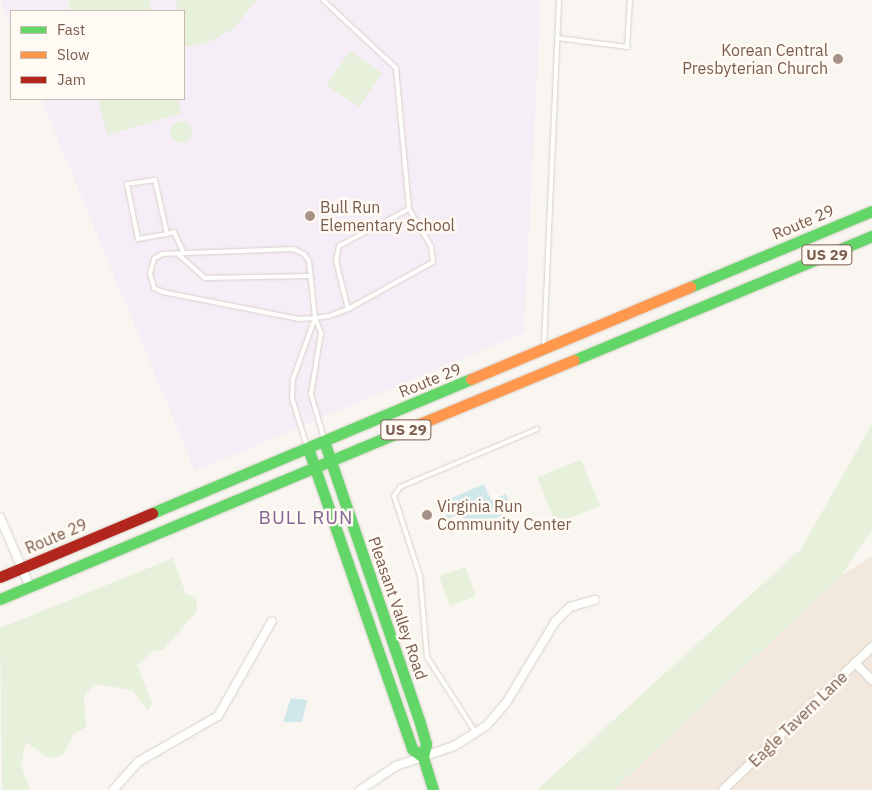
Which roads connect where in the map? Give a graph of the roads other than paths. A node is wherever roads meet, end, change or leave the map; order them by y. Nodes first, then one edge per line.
1 (323, 0) edge
2 (559, 0) edge
3 (630, 0) edge
4 (557, 38) junction
5 (409, 209) junction
6 (872, 211) edge
7 (167, 234) junction
8 (872, 236) edge
9 (184, 253) junction
10 (178, 254) junction
11 (311, 276) junction
12 (348, 309) junction
13 (315, 318) junction
14 (544, 351) junction
15 (538, 429) dead end
16 (324, 441) junction
17 (308, 448) junction
18 (331, 461) junction
19 (313, 468) junction
20 (0, 517) edge
21 (22, 568) junction
22 (0, 577) edge
23 (30, 587) junction
24 (0, 599) edge
25 (596, 600) dead end
26 (272, 621) dead end
27 (872, 648) edge
28 (855, 663) junction
29 (872, 680) edge
30 (476, 734) junction
31 (423, 757) junction
32 (113, 790) edge
33 (360, 790) edge
34 (433, 790) edge
35 (723, 790) edge

1 - 5 lane
2 - 4 lane
3 - 4 lane
4 - 14 lane
5 - 12 lane
5 - 12 lane
6 - 14 main road, Route 29 / US 29
7 - 7 lane
7 - 9 lane
8 - 18 main road, US 29
9 - 10 lane
9 - 11 lane
10 - 11 lane
10 - 13 lane
11 - 13 lane
12 - 13 lane
13 - 16 lane
13 - 17 lane
14 - 16 main road, Route 29 / US 29
15 - 30 lane
16 - 17 main road, Route 29 / US 29
16 - 18 main road, Pleasant Valley Road
17 - 19 main road, Pleasant Valley Road
17 - 21 main road, Route 29 / US 29
18 - 19 main road, US 29
18 - 31 main road, Pleasant Valley Road
19 - 23 main road, US 29
19 - 31 main road, Pleasant Valley Road
20 - 21 street
21 - 22 main road, Route 29 / US 29
21 - 23 street
23 - 24 main road, US 29
25 - 30 street
26 - 32 street
27 - 28 street, Eagle Tavern Lane
28 - 29 street
28 - 35 street, Eagle Tavern Lane
30 - 31 street
31 - 33 street
31 - 34 main road, Pleasant Valley Road

